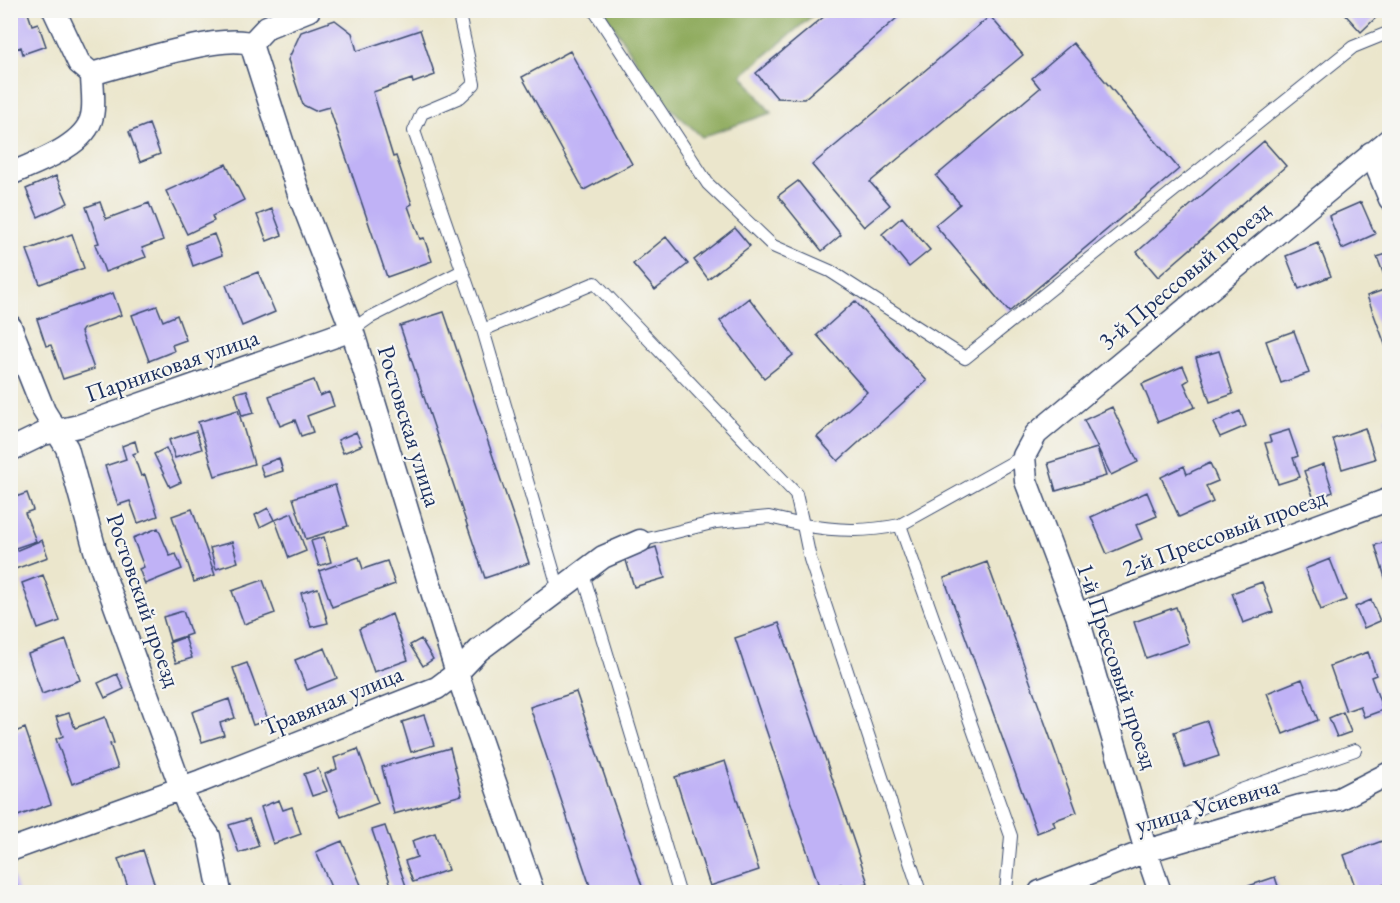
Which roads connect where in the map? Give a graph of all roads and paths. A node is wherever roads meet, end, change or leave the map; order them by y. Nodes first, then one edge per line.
1 (54, 10) edge
2 (309, 10) edge
3 (458, 10) edge
4 (594, 10) edge
5 (1389, 32) edge
6 (251, 44) junction
7 (92, 74) junction
8 (1389, 140) edge
9 (1380, 156) edge
10 (10, 174) edge
11 (1389, 199) edge
12 (462, 271) junction
13 (10, 326) edge
14 (352, 330) junction
15 (483, 330) junction
16 (58, 431) junction
17 (10, 450) edge
18 (1024, 456) junction
19 (1389, 499) edge
20 (802, 525) junction
21 (900, 525) junction
22 (640, 541) joint
23 (583, 574) junction
24 (559, 590) junction
25 (1077, 615) junction
26 (457, 673) junction
27 (1355, 750) dead end
28 (1389, 773) edge
29 (181, 788) junction
30 (1182, 840) junction
31 (10, 850) edge
32 (1146, 850) junction
33 (220, 892) edge
34 (533, 892) edge
35 (679, 892) edge
36 (920, 892) edge
37 (1006, 892) edge
38 (1040, 892) edge
39 (1161, 892) edge

1 - 7 street
2 - 6 street
3 - 12 lane
4 - 5 lane
6 - 7 street
6 - 14 street, Ростовская улица
7 - 10 street
8 - 9 street, 3-й Прессовый проезд
9 - 11 street
9 - 18 street, 3-й Прессовый проезд
12 - 14 lane
12 - 15 lane
13 - 16 street, Ростовский проезд
14 - 16 street, Парниковая улица
14 - 26 street, Ростовская улица
15 - 20 lane
15 - 24 lane
16 - 17 street, Парниковая улица
16 - 29 street, Ростовский проезд
18 - 21 lane
18 - 25 street, 1-й Прессовый проезд
19 - 25 street, 2-й Прессовый проезд
20 - 21 lane
20 - 22 lane
20 - 36 lane
21 - 37 lane
22 - 23 street, Травяная улица
23 - 24 street, Травяная улица
23 - 35 lane
24 - 26 street, Травяная улица
25 - 32 street, 1-й Прессовый проезд
26 - 29 street, Травяная улица
26 - 34 street, Ростовская улица
27 - 30 lane
28 - 30 street, улица Усиевича
29 - 31 street, Травяная улица
29 - 33 street, Ростовский проезд
30 - 32 street, улица Усиевича
32 - 38 street, улица Усиевича
32 - 39 street, 1-й Прессовый проезд

